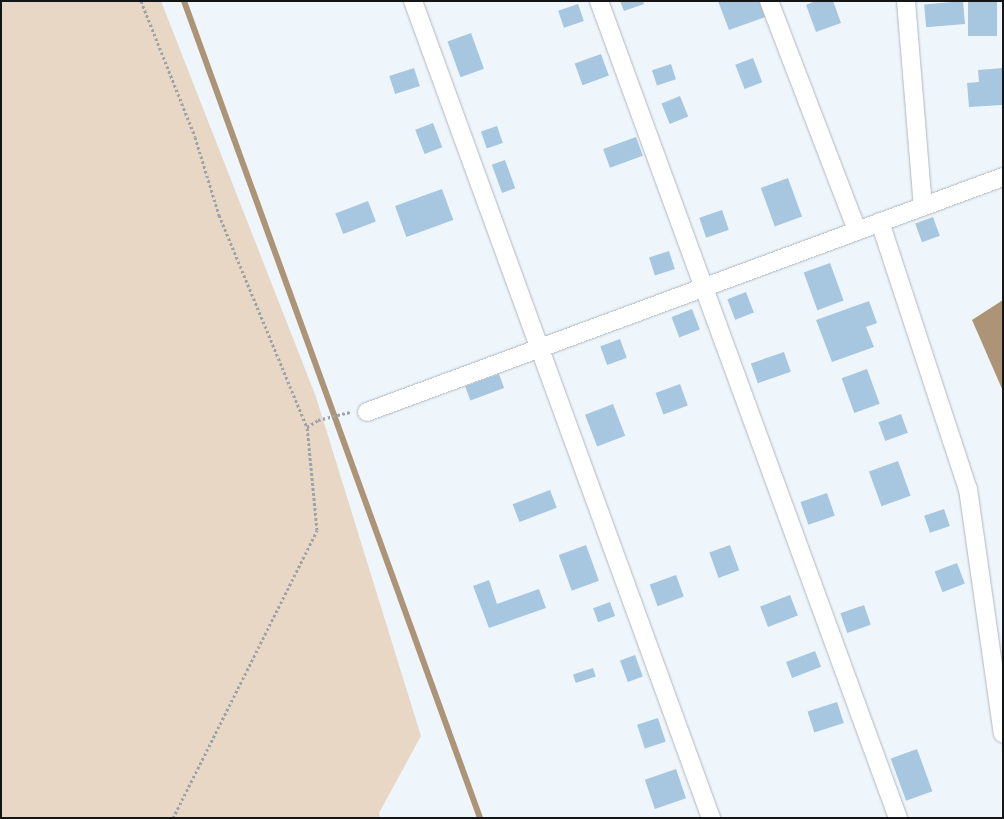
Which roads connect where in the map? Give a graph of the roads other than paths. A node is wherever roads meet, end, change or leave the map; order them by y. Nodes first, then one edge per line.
1 (413, 1) edge
2 (599, 1) edge
3 (769, 1) edge
4 (906, 1) edge
5 (1003, 177) edge
6 (923, 206) junction
7 (880, 222) junction
8 (857, 230) junction
9 (703, 287) junction
10 (539, 348) junction
11 (367, 412) dead end
12 (1003, 734) edge
13 (711, 818) edge
14 (898, 818) edge

1 - 10 street
2 - 9 street
3 - 8 street
4 - 6 street
5 - 6 street
6 - 7 street
7 - 8 street
7 - 12 street
8 - 9 street
9 - 10 street
9 - 14 street
10 - 11 street
10 - 13 street

